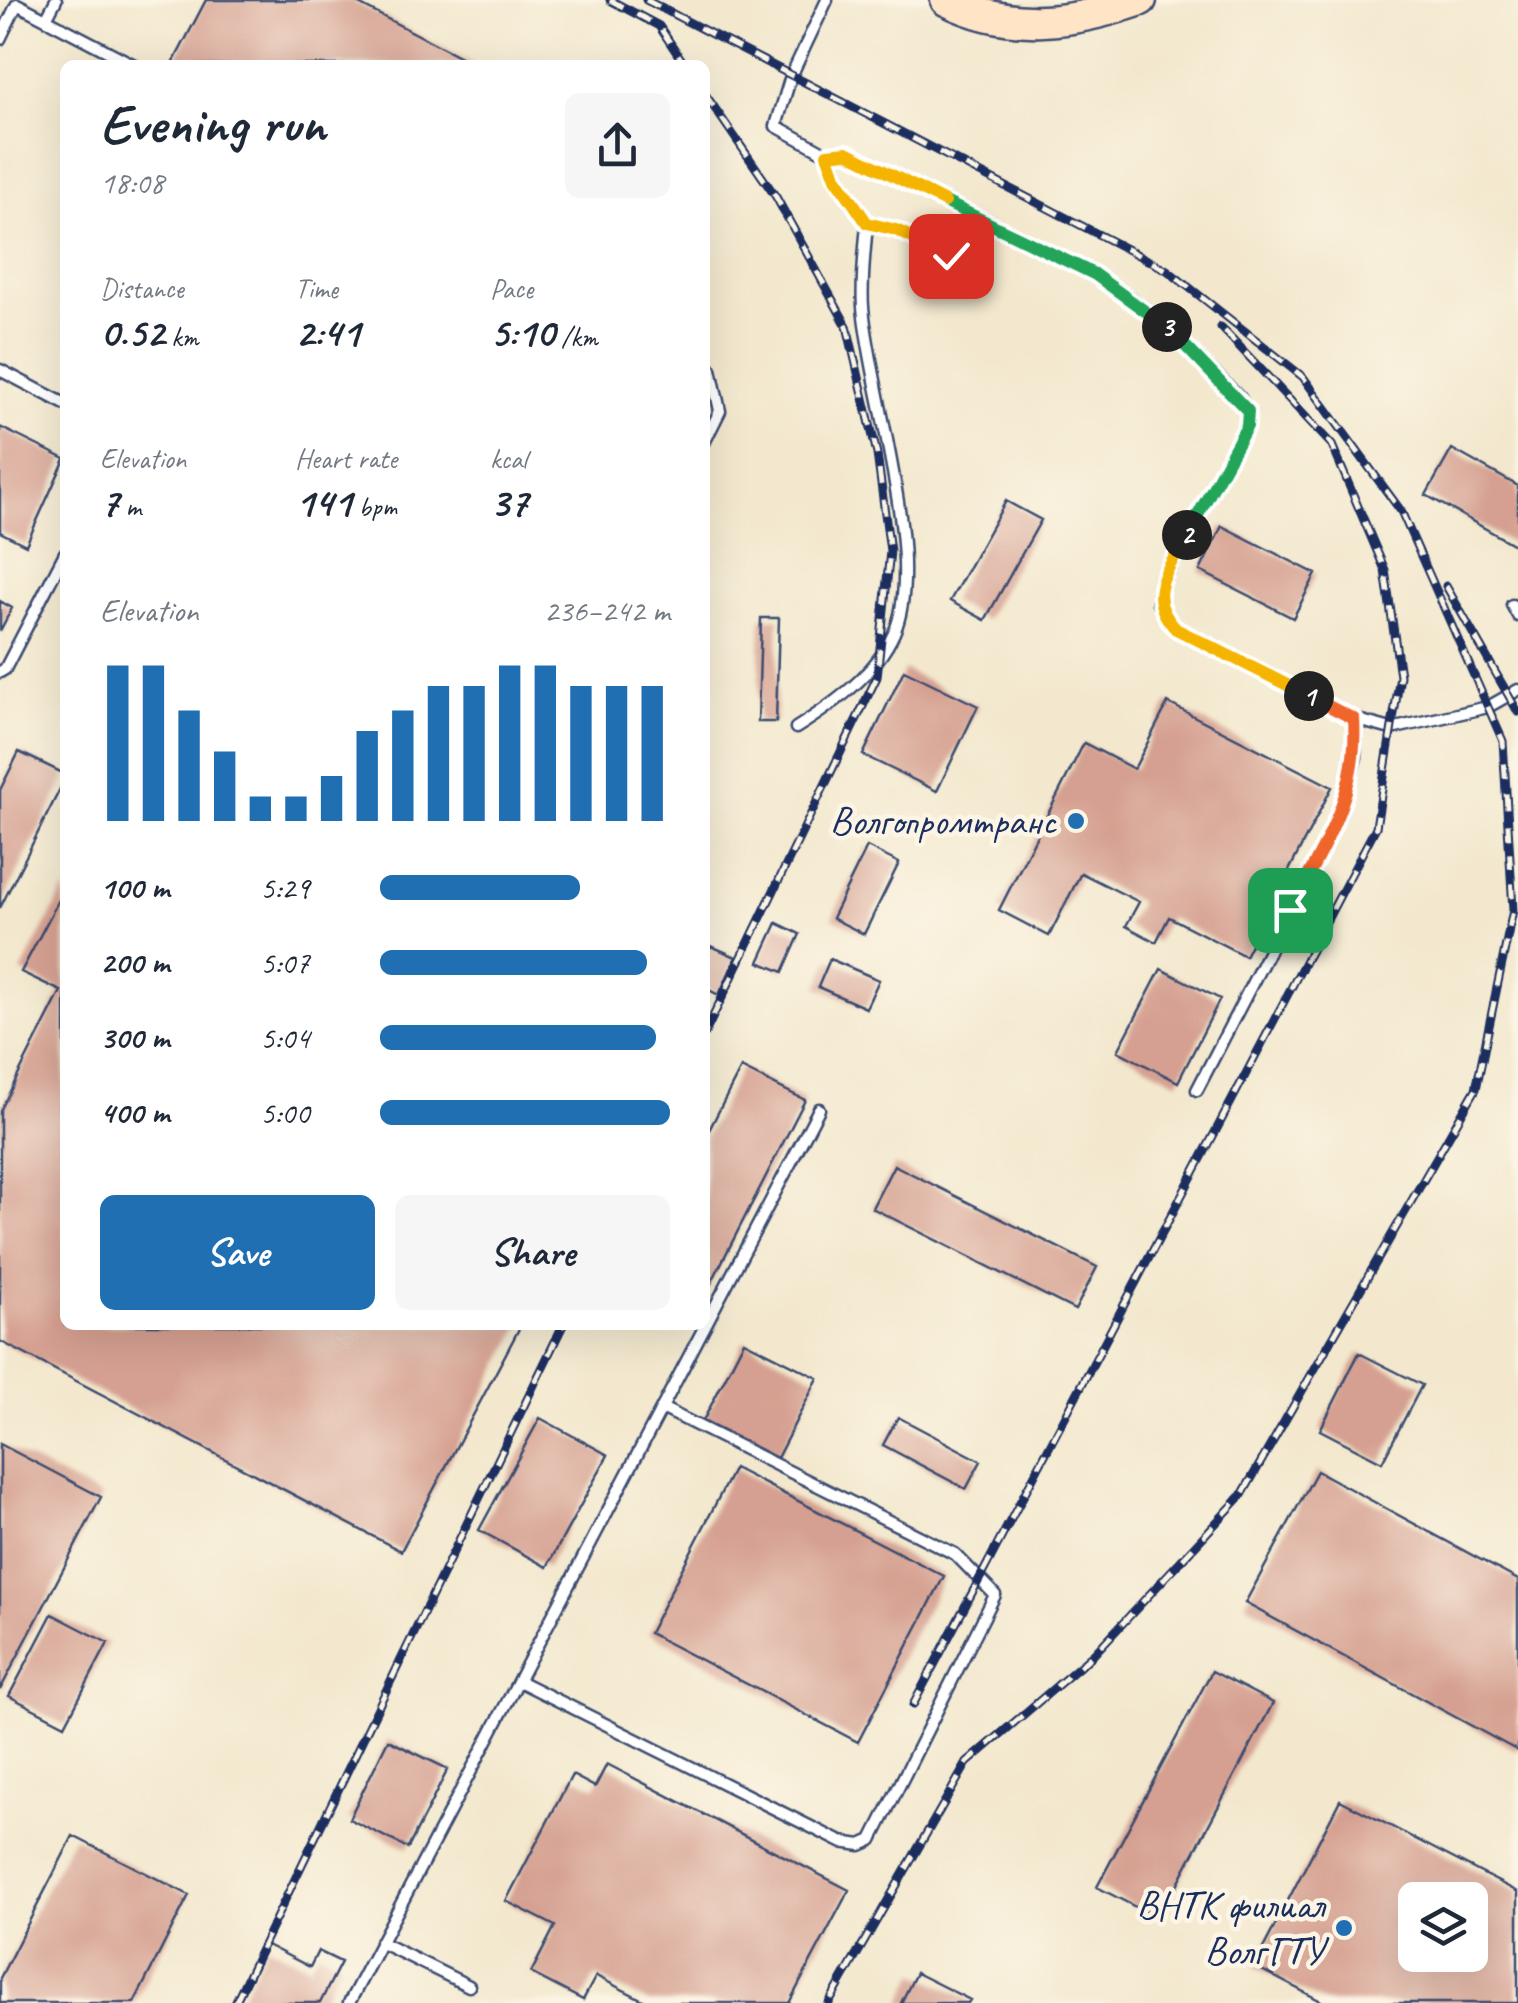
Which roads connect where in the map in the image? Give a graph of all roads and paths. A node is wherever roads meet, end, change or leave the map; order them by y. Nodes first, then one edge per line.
1 (56, 0) edge
2 (827, 0) edge
3 (946, 0) edge
4 (1141, 0) edge
5 (46, 19) junction
6 (0, 39) edge
7 (124, 60) edge
8 (827, 154) junction
9 (867, 223) junction
10 (951, 256) dead end
11 (710, 367) edge
12 (0, 370) edge
13 (60, 401) edge
14 (710, 430) edge
15 (60, 564) edge
16 (1512, 605) dead end
17 (1518, 616) edge
18 (0, 672) edge
19 (1518, 690) edge
20 (1354, 719) junction
21 (796, 728) dead end
22 (1197, 1090) dead end
23 (819, 1109) dead end
24 (710, 1320) edge
25 (705, 1330) edge
26 (664, 1409) junction
27 (519, 1681) junction
28 (380, 1942) junction
29 (469, 1986) dead end
30 (349, 2003) edge

1 - 5 lane
2 - 8 lane
3 - 4 street
5 - 6 lane
5 - 7 lane
8 - 9 lane
8 - 20 lane
9 - 10 lane
9 - 21 lane
11 - 14 lane
12 - 13 lane
15 - 18 lane
16 - 17 lane
19 - 20 lane
20 - 22 lane
23 - 24 lane
25 - 26 lane
26 - 27 lane
26 - 27 lane
27 - 28 lane
28 - 29 lane
28 - 30 lane

